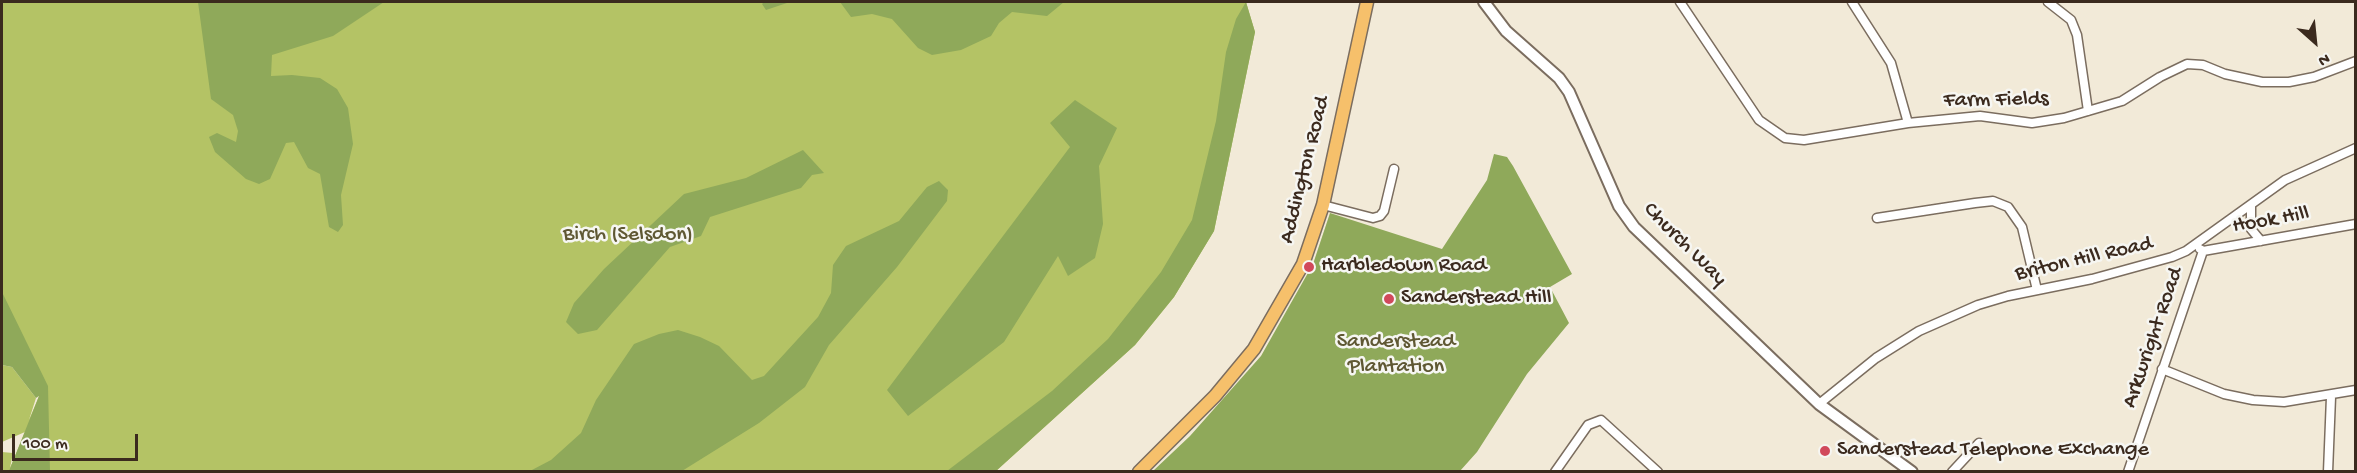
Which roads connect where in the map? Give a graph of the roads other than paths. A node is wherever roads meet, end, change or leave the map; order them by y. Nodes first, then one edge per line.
1 (1367, 2) edge
2 (1484, 2) edge
3 (1680, 2) edge
4 (1852, 2) edge
5 (2048, 2) edge
6 (2355, 62) edge
7 (2088, 111) junction
8 (1908, 123) junction
9 (2355, 148) edge
10 (1394, 169) dead end
11 (1323, 205) junction
12 (2251, 205) junction
13 (1877, 218) dead end
14 (2355, 224) edge
15 (2261, 241) junction
16 (2196, 244) junction
17 (2203, 251) junction
18 (2037, 290) junction
19 (2162, 369) junction
20 (2355, 390) edge
21 (2331, 397) junction
22 (1819, 404) junction
23 (1979, 443) dead end
24 (1139, 471) edge
25 (1555, 471) edge
26 (1658, 471) edge
27 (1912, 471) edge
28 (1952, 471) edge
29 (2129, 471) edge
30 (2328, 471) edge

1 - 11 main road, Addington Road
2 - 22 street, Church Way
3 - 8 street, Farm Fields
4 - 8 street
5 - 7 street
6 - 7 street, Farm Fields
7 - 8 street, Farm Fields
9 - 12 street, Briton Hill Road
10 - 11 street
11 - 24 main road, Addington Road
12 - 15 street
12 - 16 street, Briton Hill Road
13 - 18 street
14 - 15 street, Hook Hill
15 - 17 street, Hook Hill
16 - 17 street
16 - 18 street, Briton Hill Road
17 - 19 street, Arkwright Road
18 - 22 street, Briton Hill Road
19 - 21 street
19 - 29 street, Arkwright Road
20 - 21 street
21 - 30 street
22 - 27 street, Church Way
23 - 28 street
25 - 26 street

